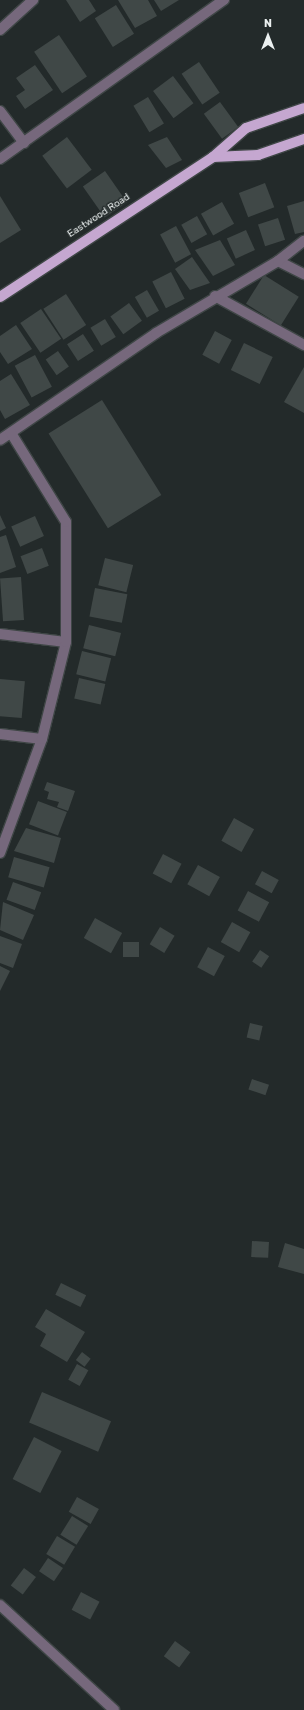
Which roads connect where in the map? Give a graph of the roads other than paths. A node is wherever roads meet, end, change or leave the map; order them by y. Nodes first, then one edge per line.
1 (33, 0) edge
2 (224, 0) edge
3 (0, 30) edge
4 (304, 108) edge
5 (0, 111) edge
6 (304, 139) edge
7 (24, 143) junction
8 (213, 157) junction
9 (0, 158) edge
10 (304, 241) edge
11 (278, 261) junction
12 (304, 274) edge
13 (215, 296) junction
14 (0, 297) edge
15 (304, 345) edge
16 (11, 433) junction
17 (0, 440) edge
18 (0, 634) edge
19 (66, 642) junction
20 (0, 734) edge
21 (42, 739) junction
22 (4, 829) edge
23 (0, 853) edge
24 (0, 1606) edge
25 (114, 1710) edge

1 - 3 street
2 - 7 street
4 - 8 main road, Eastwood Road
5 - 7 street
6 - 8 main road
7 - 9 street
8 - 14 main road, Eastwood Road
10 - 11 street
11 - 12 street
11 - 13 street
13 - 15 street
13 - 16 street
16 - 17 street
16 - 19 street
18 - 19 street
19 - 21 street
20 - 21 street
21 - 22 street
22 - 23 street
24 - 25 street

